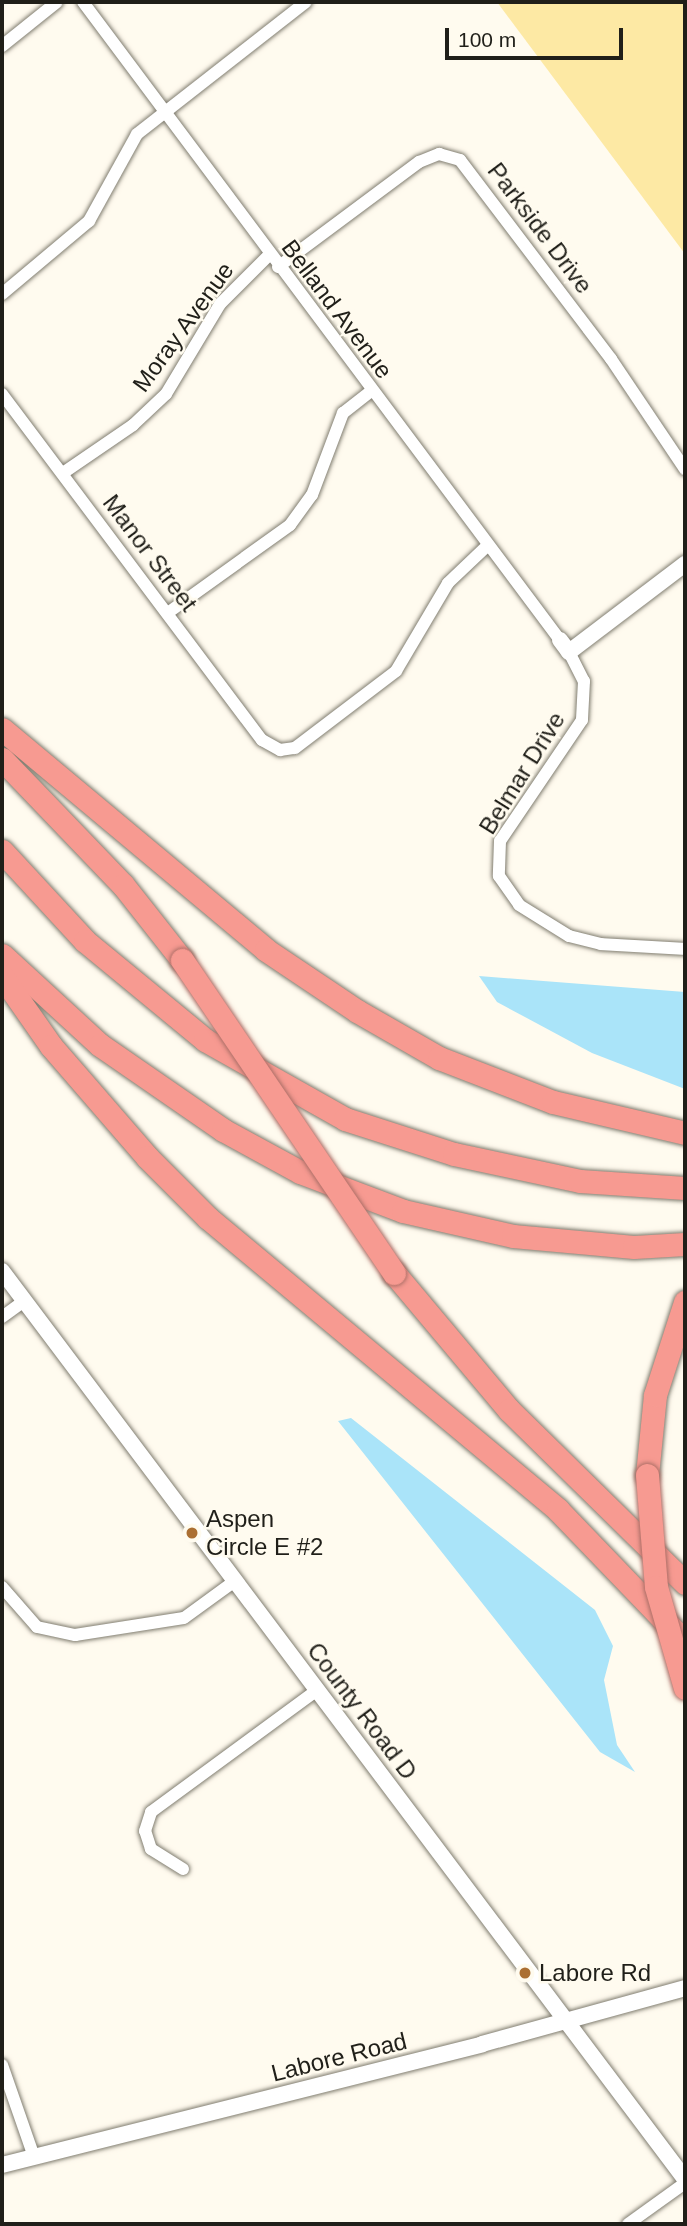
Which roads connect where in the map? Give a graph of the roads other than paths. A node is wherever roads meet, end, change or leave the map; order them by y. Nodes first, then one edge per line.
1 (57, 2) edge
2 (83, 2) edge
3 (306, 2) edge
4 (2, 46) edge
5 (166, 113) junction
6 (269, 255) junction
7 (278, 267) junction
8 (2, 294) edge
9 (372, 391) junction
10 (2, 394) edge
11 (685, 469) edge
12 (63, 472) junction
13 (488, 545) junction
14 (685, 564) edge
15 (169, 612) junction
16 (564, 646) junction
17 (2, 729) edge
18 (2, 759) edge
19 (2, 851) edge
20 (685, 949) edge
21 (2, 955) edge
22 (2, 976) edge
23 (685, 1133) edge
24 (685, 1188) edge
25 (685, 1244) edge
26 (2, 1271) edge
27 (24, 1301) junction
28 (685, 1302) edge
29 (2, 1317) edge
30 (235, 1581) junction
31 (685, 1583) edge
32 (2, 1587) edge
33 (685, 1643) edge
34 (685, 1688) edge
35 (317, 1690) junction
36 (183, 1869) dead end
37 (685, 1988) edge
38 (566, 2020) junction
39 (2, 2065) edge
40 (34, 2157) junction
41 (2, 2165) edge
42 (685, 2181) edge
43 (628, 2224) edge

1 - 4 street
2 - 5 street, Belland Avenue
3 - 5 street
5 - 6 street, Belland Avenue
5 - 8 street
6 - 7 street, Belland Avenue
6 - 12 street, Moray Avenue
7 - 9 street, Belland Avenue
7 - 11 street, Parkside Drive
9 - 13 street, Belland Avenue
9 - 15 street
10 - 12 street, Manor Street
12 - 15 street, Manor Street
13 - 15 street, Manor Street
13 - 16 street, Belland Avenue
14 - 16 street
16 - 20 street, Belmar Drive
17 - 23 highway
18 - 31 highway, bridge
19 - 24 highway
21 - 25 highway
22 - 33 highway
26 - 27 street, County Road D
27 - 29 street
27 - 30 street, County Road D
28 - 34 highway, bridge
30 - 32 street
30 - 35 street, County Road D
35 - 36 street
35 - 38 street, County Road D
37 - 38 street, Labore Road
38 - 40 street, Labore Road
38 - 42 street, County Road D
39 - 40 street
40 - 41 street, Labore Road
42 - 43 street

